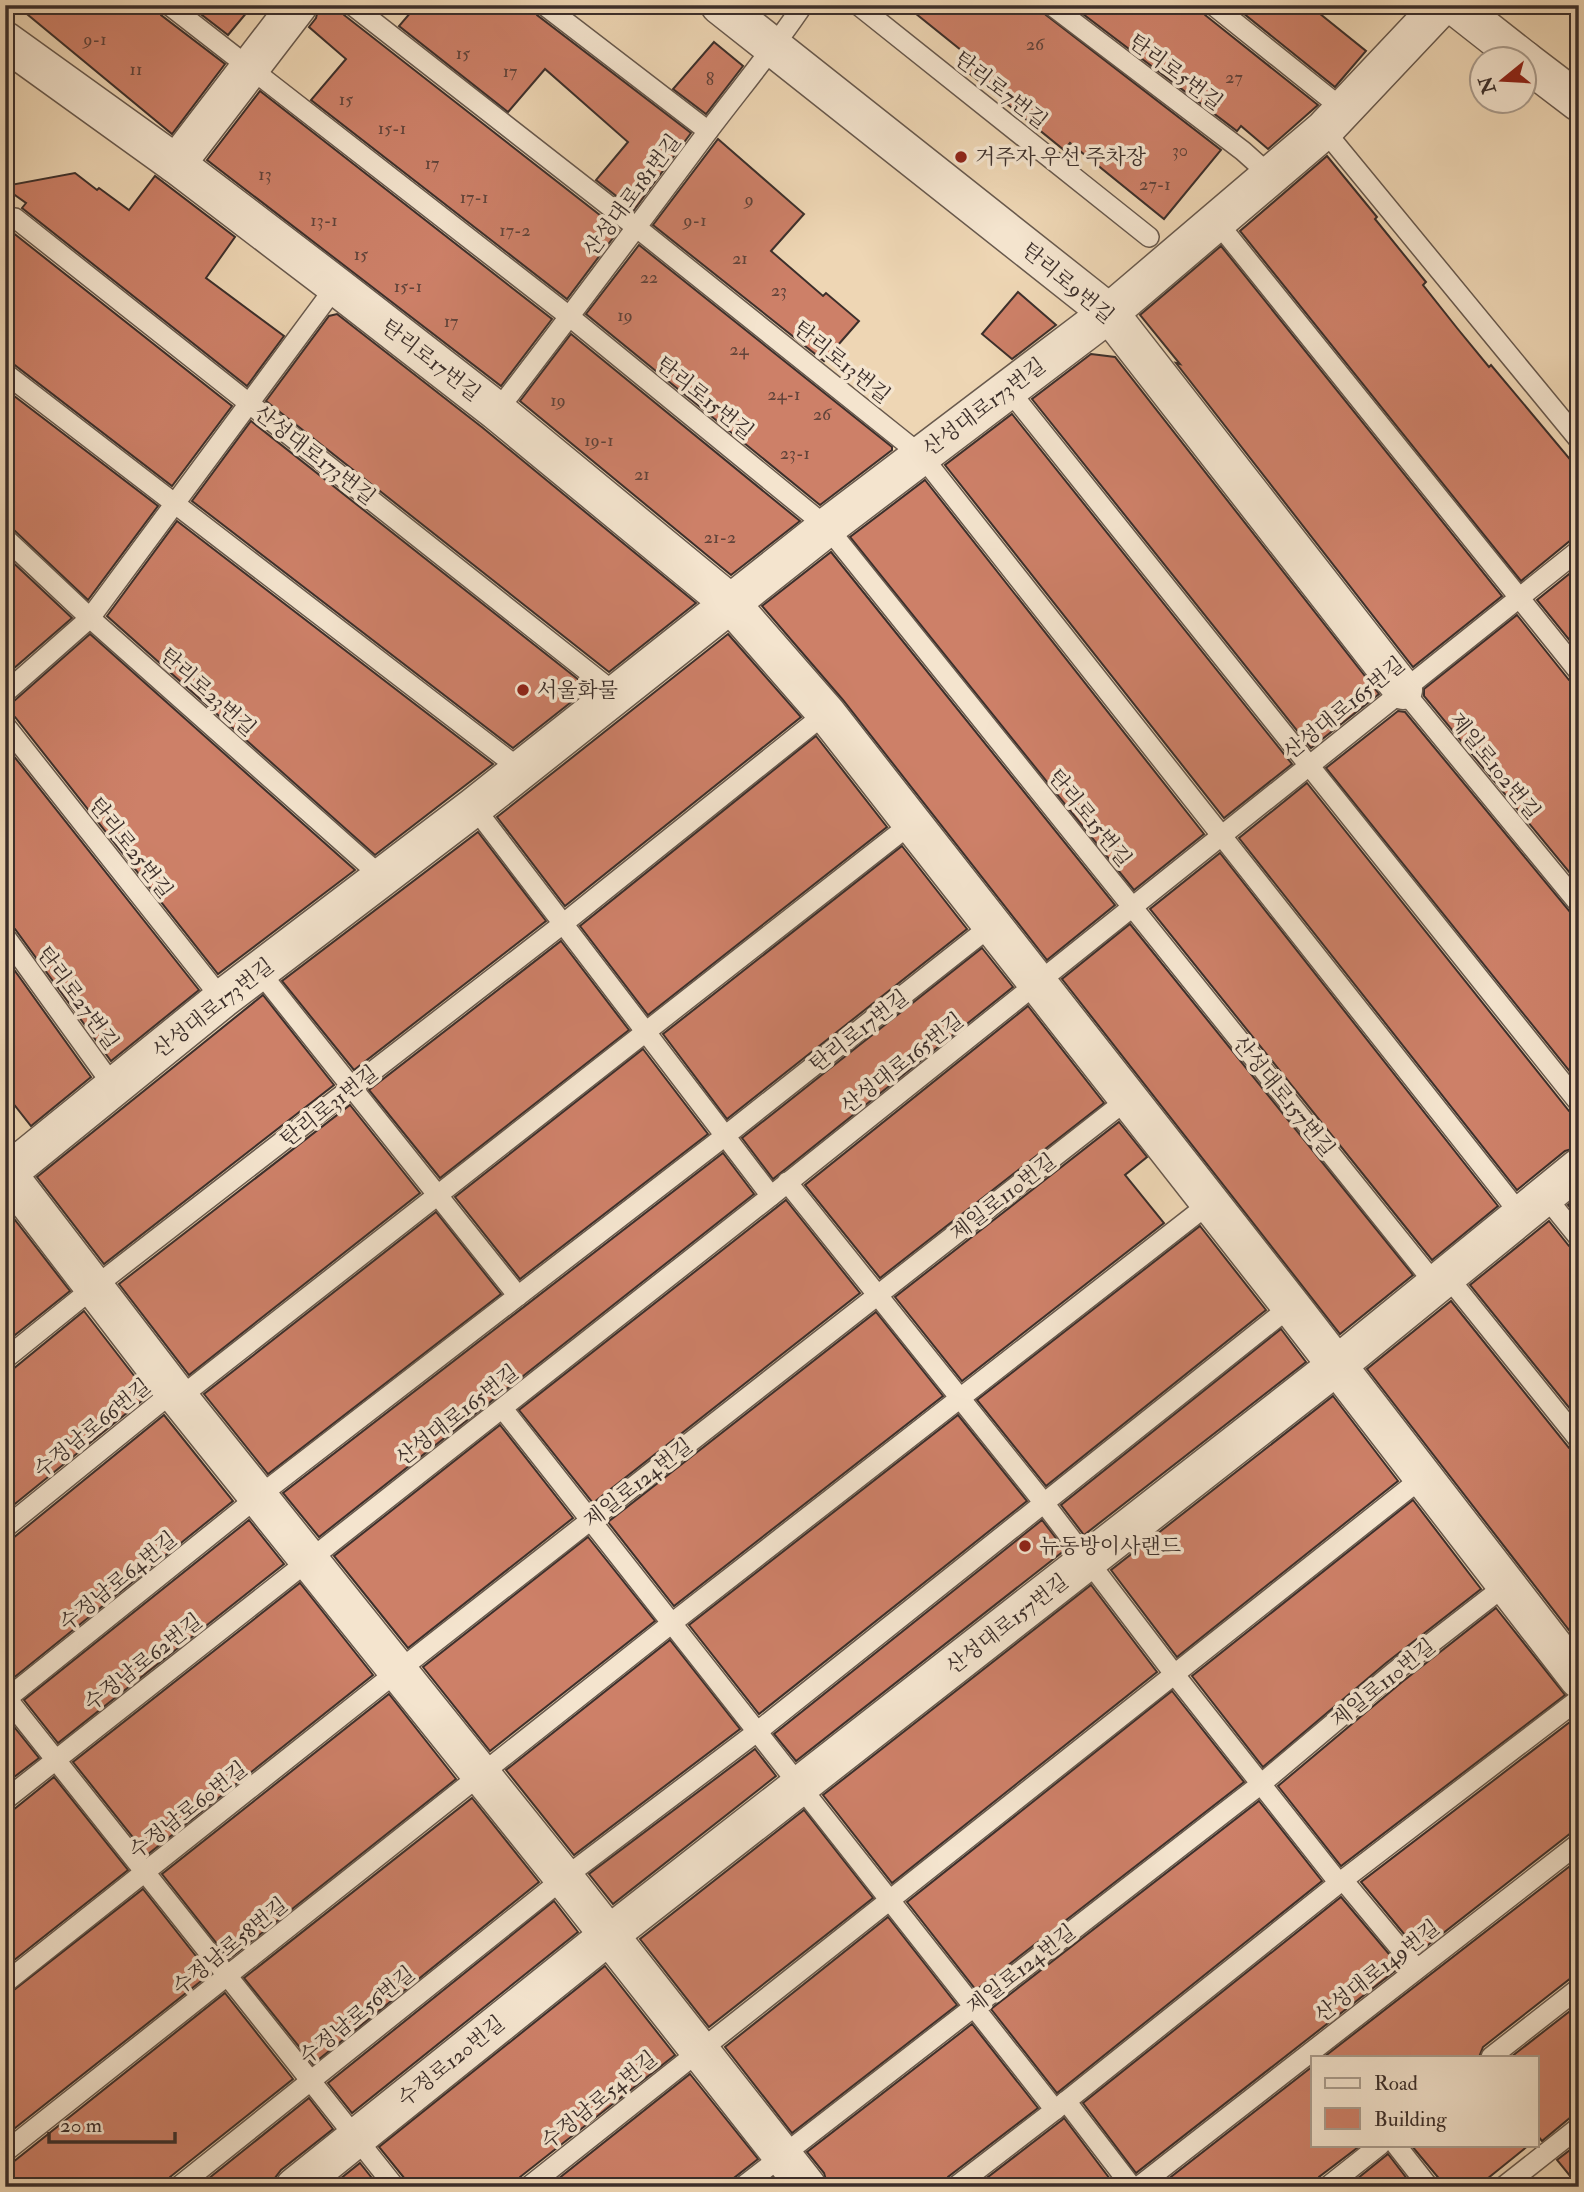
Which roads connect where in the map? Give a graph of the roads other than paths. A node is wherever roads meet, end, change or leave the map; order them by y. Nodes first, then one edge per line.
1 (169, 5) edge
2 (299, 5) edge
3 (352, 5) edge
4 (544, 5) edge
5 (720, 5) edge
6 (803, 5) edge
7 (858, 5) edge
8 (1051, 5) edge
9 (1213, 5) edge
10 (1442, 5) edge
11 (1454, 5) edge
12 (5, 41) edge
13 (1506, 46) edge
14 (774, 48) junction
15 (250, 68) junction
16 (1538, 71) edge
17 (1579, 102) edge
18 (1334, 120) junction
19 (708, 131) junction
20 (176, 164) junction
21 (1272, 176) junction
22 (15, 218) dead end
23 (1217, 222) junction
24 (636, 227) junction
25 (1149, 237) dead end
26 (336, 286) junction
27 (1109, 313) junction
28 (570, 317) junction
29 (5, 373) edge
30 (1008, 390) junction
31 (249, 403) junction
32 (497, 411) junction
33 (1579, 440) edge
34 (921, 455) junction
35 (175, 503) junction
36 (827, 527) junction
37 (5, 538) edge
38 (1579, 550) edge
39 (1520, 597) junction
40 (730, 603) junction
41 (90, 618) junction
42 (1579, 671) edge
43 (1404, 690) junction
44 (5, 693) edge
45 (615, 693) junction
46 (825, 713) junction
47 (5, 725) edge
48 (1309, 766) junction
49 (520, 769) junction
50 (474, 807) junction
51 (912, 823) junction
52 (1222, 836) junction
53 (383, 878) junction
54 (1579, 904) edge
55 (1133, 907) junction
56 (564, 923) junction
57 (992, 925) junction
58 (5, 936) edge
59 (259, 971) junction
60 (1038, 984) junction
61 (222, 999) junction
62 (645, 1031) junction
63 (114, 1087) junction
64 (352, 1088) junction
65 (1128, 1099) junction
66 (1579, 1103) edge
67 (725, 1136) junction
68 (1579, 1168) edge
69 (6, 1174) edge
70 (787, 1182) junction
71 (437, 1195) junction
72 (771, 1196) junction
73 (1210, 1203) junction
74 (1533, 1205) junction
75 (1579, 1238) edge
76 (1441, 1280) junction
77 (93, 1288) junction
78 (877, 1294) junction
79 (518, 1296) junction
80 (1291, 1306) junction
81 (5, 1359) edge
82 (1336, 1366) junction
83 (177, 1395) junction
84 (961, 1398) junction
85 (503, 1409) junction
86 (1579, 1440) edge
87 (1423, 1477) junction
88 (259, 1496) junction
89 (1044, 1503) junction
90 (592, 1520) junction
91 (5, 1528) edge
92 (309, 1560) junction
93 (1088, 1560) junction
94 (1507, 1585) junction
95 (672, 1623) junction
96 (398, 1671) junction
97 (1175, 1675) junction
98 (1579, 1679) edge
99 (6, 1698) edge
100 (1579, 1699) edge
101 (758, 1731) junction
102 (56, 1759) junction
103 (481, 1774) junction
104 (1261, 1784) junction
105 (800, 1786) junction
106 (5, 1800) edge
107 (1579, 1843) edge
108 (145, 1873) junction
109 (564, 1878) junction
110 (1341, 1881) junction
111 (889, 1902) junction
112 (609, 1935) junction
113 (1417, 1969) junction
114 (228, 1977) junction
115 (5, 1983) edge
116 (1579, 1988) edge
117 (971, 2007) junction
118 (698, 2050) junction
119 (1324, 2051) edge
120 (1492, 2056) edge
121 (1311, 2060) edge
122 (311, 2080) junction
123 (1060, 2105) junction
124 (1579, 2127) edge
125 (355, 2138) junction
126 (1379, 2146) edge
127 (1397, 2146) edge
128 (5, 2152) edge
129 (782, 2155) junction
130 (178, 2187) edge
131 (295, 2187) edge
132 (395, 2187) edge
133 (528, 2187) edge
134 (742, 2187) edge
135 (807, 2187) edge
136 (955, 2187) edge
137 (1135, 2187) edge
138 (1327, 2187) edge
139 (1429, 2187) edge
140 (1503, 2187) edge

1 - 15 lane, 탄리로15번길
2 - 15 street
3 - 24 lane, 탄리로13번길
4 - 19 lane
5 - 14 street, 탄리로9번길
6 - 14 lane, 산성대로181번길
7 - 25 lane, 탄리로7번길
8 - 21 lane, 탄리로5번길
9 - 18 lane
10 - 18 street, 산성대로173번길
11 - 13 street
12 - 20 street, 탄리로17번길
14 - 19 lane, 산성대로181번길
14 - 27 street, 탄리로9번길
15 - 20 street
15 - 28 lane, 탄리로15번길
16 - 17 street
18 - 21 street, 산성대로173번길
18 - 33 lane
19 - 24 lane, 산성대로181번길
20 - 26 street, 탄리로17번길
21 - 23 street, 산성대로173번길
22 - 31 lane, 산성대로173번길
23 - 27 street, 산성대로173번길
23 - 39 lane
24 - 28 lane, 산성대로181번길
24 - 34 lane, 탄리로13번길
26 - 31 lane
26 - 32 street, 탄리로17번길
27 - 30 street, 산성대로173번길
27 - 43 street, 탄리로9번길
28 - 32 lane, 산성대로181번길
28 - 36 lane, 탄리로15번길
29 - 35 lane
30 - 34 street, 산성대로173번길
30 - 48 lane
31 - 35 lane
31 - 45 lane, 산성대로173번길
32 - 40 street, 탄리로17번길
34 - 36 street, 산성대로173번길
34 - 52 lane, 탄리로13번길
35 - 41 lane
35 - 49 lane
36 - 40 street, 산성대로173번길
36 - 55 lane, 탄리로15번길
37 - 41 lane, 탄리로23번길
38 - 39 lane, 산성대로165번길
39 - 42 lane
39 - 43 lane, 산성대로165번길
40 - 45 street, 산성대로173번길
40 - 46 street, 탄리로17번길
41 - 44 lane
41 - 53 lane, 탄리로23번길
43 - 48 lane, 산성대로165번길
43 - 54 lane, 제일로102번길
45 - 49 street, 산성대로173번길
46 - 51 street, 탄리로17번길
46 - 56 lane
47 - 61 lane, 탄리로25번길
48 - 52 lane, 산성대로165번길
48 - 66 lane
49 - 50 street, 산성대로173번길
50 - 53 street, 산성대로173번길
50 - 56 lane
51 - 57 street, 탄리로17번길
51 - 62 lane
52 - 55 lane, 산성대로165번길
52 - 74 lane
53 - 59 street, 산성대로173번길
55 - 60 lane, 산성대로165번길
55 - 76 lane, 산성대로157번길
56 - 62 lane
56 - 64 lane, 탄리로31번길
57 - 60 street, 탄리로17번길
57 - 67 lane, 탄리로17번길
58 - 63 lane, 탄리로27번길
59 - 61 street, 산성대로173번길
59 - 64 lane
60 - 65 street
60 - 70 lane, 산성대로165번길
61 - 63 street, 산성대로173번길
62 - 67 lane
62 - 71 lane
63 - 69 street, 산성대로173번길
64 - 71 lane
64 - 77 lane, 탄리로31번길
65 - 73 street
65 - 78 lane, 제일로110번길
67 - 72 lane
67 - 79 lane
68 - 74 street, 산성대로157번길
69 - 77 street
70 - 72 lane, 산성대로165번길
70 - 78 lane
71 - 79 lane
71 - 83 lane
72 - 85 lane, 산성대로165번길
73 - 80 street
73 - 84 lane
74 - 75 lane
74 - 76 street, 산성대로157번길
76 - 82 street, 산성대로157번길
76 - 86 lane, 산성대로157번길
77 - 81 lane, 탄리로31번길
77 - 83 street
78 - 84 lane
78 - 90 lane, 제일로124번길
79 - 88 lane
80 - 82 street
80 - 89 lane
82 - 87 street
82 - 93 street, 산성대로157번길
83 - 88 street
83 - 91 lane, 수정남로66번길
84 - 89 lane
84 - 95 lane
85 - 90 lane
85 - 92 lane, 산성대로165번길
87 - 94 street
87 - 97 lane
88 - 92 street
88 - 99 lane, 수정남로64번길
89 - 93 lane
89 - 101 lane
90 - 95 lane
90 - 96 lane, 제일로124번길
92 - 96 street
92 - 102 lane, 수정남로62번길
93 - 97 lane
93 - 105 street, 산성대로157번길
94 - 98 street
94 - 104 lane, 제일로110번길
95 - 101 lane
95 - 103 lane
96 - 103 street
96 - 108 lane, 수정남로60번길
97 - 104 lane
97 - 111 lane
99 - 102 lane
100 - 110 lane
101 - 105 lane
101 - 109 lane
102 - 106 lane, 수정남로62번길
102 - 108 lane
103 - 109 street
103 - 114 lane, 수정남로58번길
104 - 110 lane
104 - 117 lane, 제일로124번길
105 - 111 lane
105 - 112 street, 산성대로157번길
107 - 113 lane, 산성대로149번길
108 - 114 lane
108 - 115 lane, 수정남로60번길
109 - 112 street
109 - 122 lane, 수정남로56번길
110 - 113 lane
110 - 123 lane
111 - 117 lane
111 - 118 lane
112 - 118 street
112 - 125 street, 수정로120번길
113 - 119 lane, 산성대로149번길
114 - 122 lane
114 - 128 lane, 수정남로58번길
116 - 120 lane
117 - 123 lane
117 - 129 lane, 제일로124번길
118 - 129 street
118 - 133 lane, 수정남로54번길
121 - 137 lane, 산성대로149번길
122 - 125 lane
122 - 130 lane, 수정남로56번길
123 - 136 lane
123 - 137 lane
124 - 140 lane
125 - 131 street, 수정로120번길
125 - 132 lane
126 - 138 lane
127 - 139 lane
129 - 134 lane, 제일로124번길
129 - 135 street

